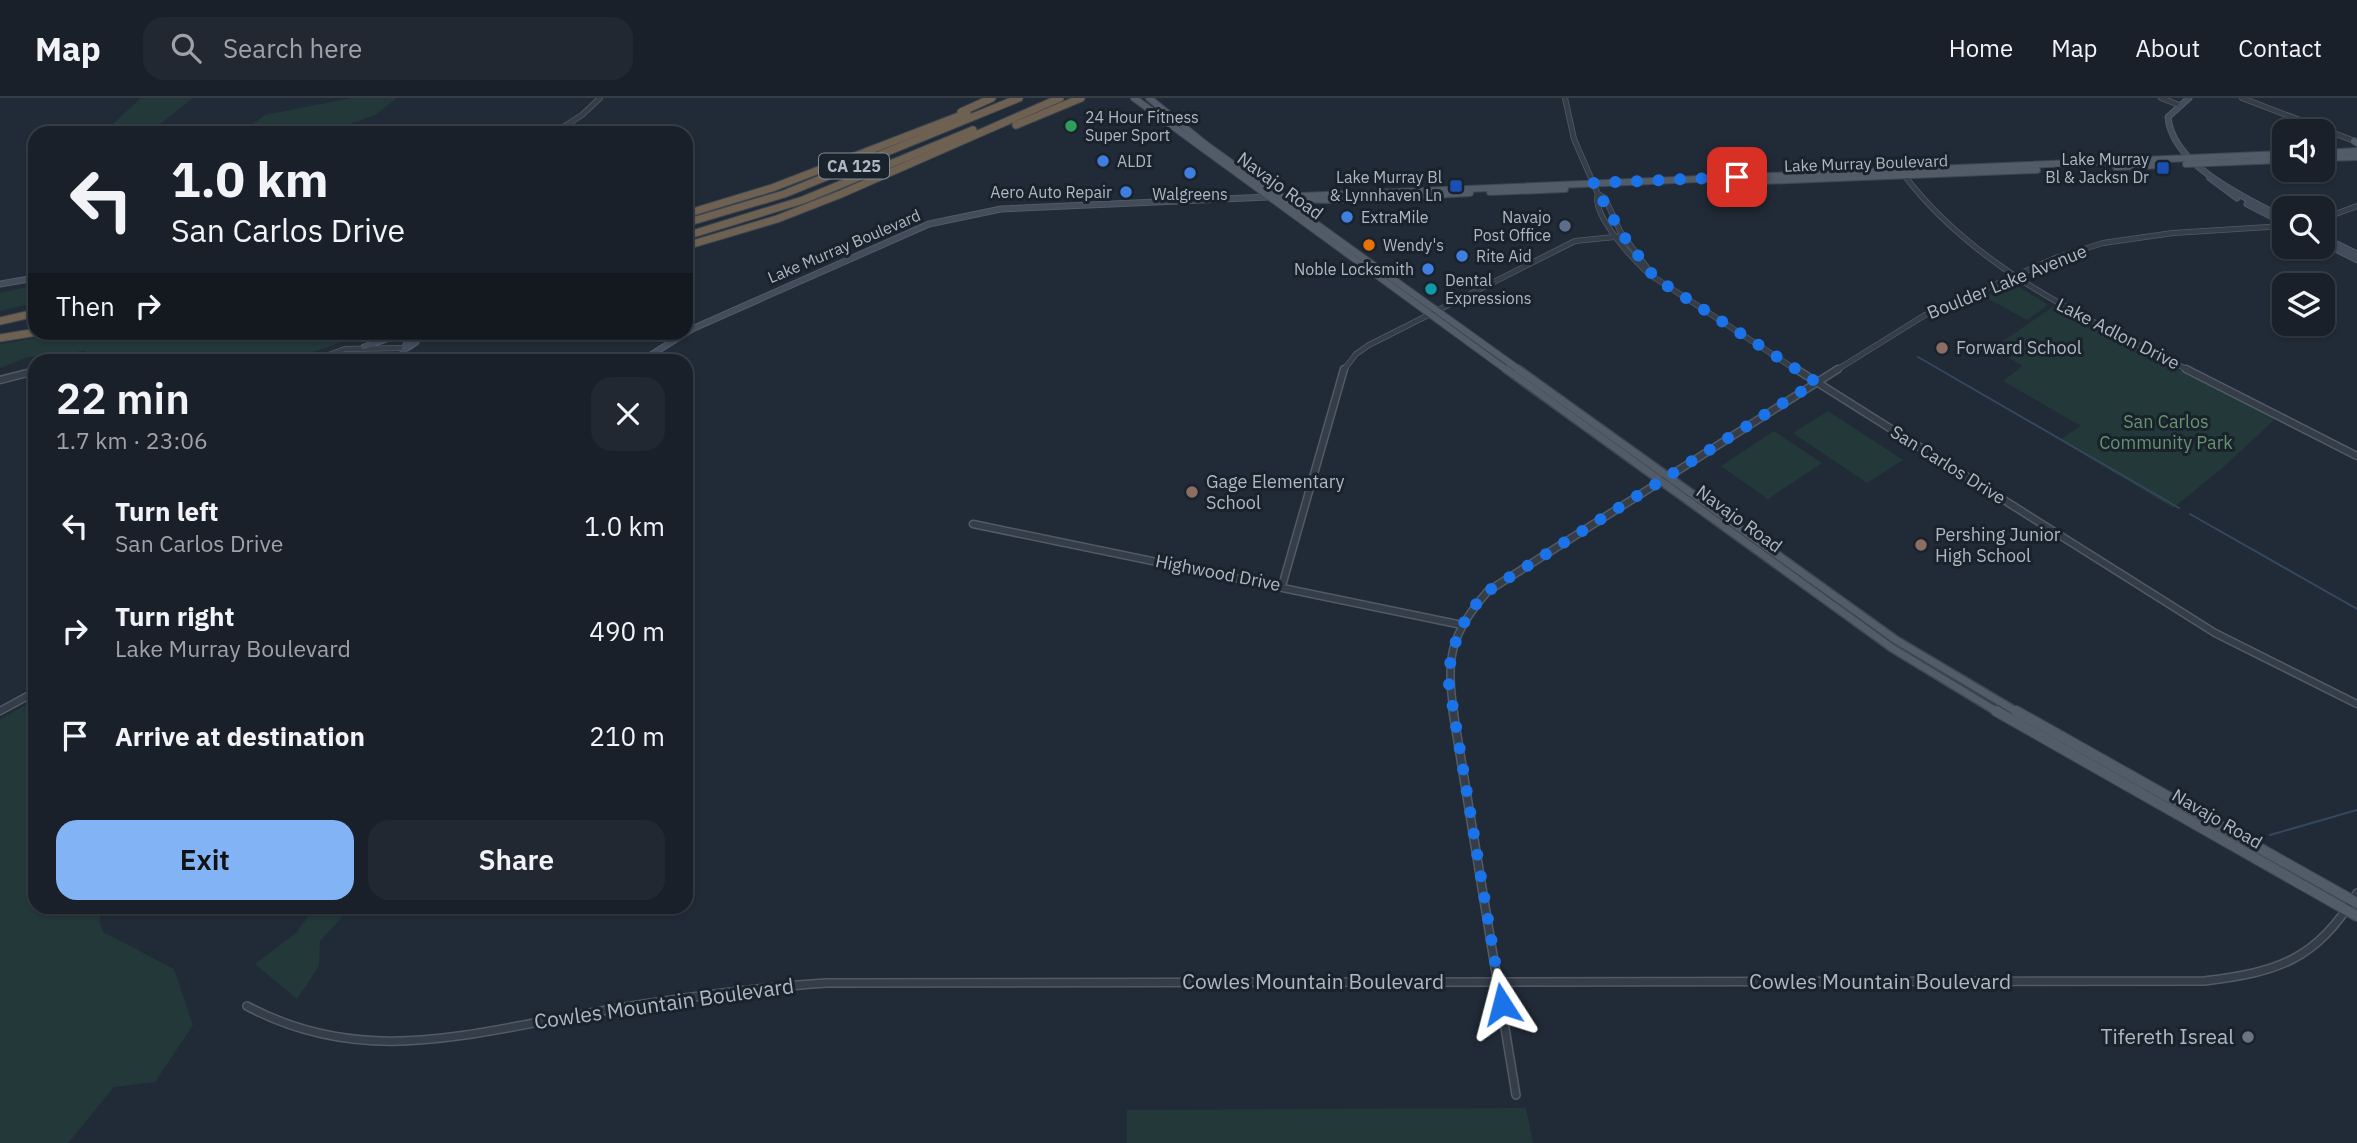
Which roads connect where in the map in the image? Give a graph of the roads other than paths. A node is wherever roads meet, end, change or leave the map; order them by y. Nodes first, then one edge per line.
1 (600, 98) edge
2 (992, 98) edge
3 (1006, 98) edge
4 (1019, 98) edge
5 (1051, 98) edge
6 (1060, 98) edge
7 (1081, 98) edge
8 (1135, 98) edge
9 (1149, 98) edge
10 (1565, 98) edge
11 (2161, 98) edge
12 (2189, 98) edge
13 (2242, 98) edge
14 (2179, 105) junction
15 (566, 126) edge
16 (1170, 127) junction
17 (893, 141) junction
18 (2356, 142) edge
19 (1205, 144) junction
20 (1198, 147) junction
21 (2357, 151) edge
22 (2335, 152) edge
23 (2357, 157) edge
24 (2272, 158) edge
25 (2335, 158) edge
26 (2193, 161) junction
27 (1239, 168) junction
28 (1902, 172) junction
29 (888, 174) junction
30 (2209, 175) junction
31 (1596, 188) junction
32 (1468, 191) junction
33 (1268, 197) junction
34 (1281, 197) junction
35 (2357, 206) edge
36 (2272, 211) edge
37 (693, 212) edge
38 (2335, 214) edge
39 (2272, 218) edge
40 (693, 221) edge
41 (2272, 226) edge
42 (693, 234) edge
43 (1624, 236) junction
44 (1614, 237) junction
45 (2335, 243) edge
46 (693, 244) edge
47 (2335, 249) edge
48 (1345, 253) junction
49 (2357, 254) edge
50 (2357, 260) edge
51 (1378, 266) junction
52 (2015, 276) junction
53 (1655, 278) junction
54 (28, 279) edge
55 (0, 284) edge
56 (1438, 310) junction
57 (1429, 314) junction
58 (28, 315) edge
59 (0, 321) edge
60 (693, 329) edge
61 (28, 332) edge
62 (0, 337) edge
63 (384, 340) edge
64 (409, 340) edge
65 (417, 340) edge
66 (675, 340) edge
67 (364, 347) junction
68 (407, 348) junction
69 (331, 354) edge
70 (404, 354) edge
71 (652, 354) edge
72 (28, 373) edge
73 (0, 380) edge
74 (1816, 382) junction
75 (2357, 456) edge
76 (1663, 480) junction
77 (973, 524) dead end
78 (1282, 586) junction
79 (1462, 625) junction
80 (28, 696) edge
81 (2357, 704) edge
82 (0, 711) edge
83 (2356, 899) edge
84 (2353, 914) edge
85 (1498, 982) junction
86 (247, 1006) dead end
87 (1516, 1095) dead end

1 - 15 street
2 - 17 highway
3 - 17 highway
4 - 40 highway, CA 125
5 - 42 highway, CA 125
6 - 29 highway
7 - 29 highway
8 - 16 main road, Navajo Road
9 - 19 main road, Navajo Road
10 - 31 street
11 - 14 street
12 - 14 main road
13 - 18 street
14 - 26 main road
16 - 19 main road
16 - 20 main road, Navajo Road
17 - 37 highway
19 - 27 main road, Navajo Road
20 - 27 main road
20 - 33 main road, Navajo Road
21 - 22 main road
23 - 25 main road
24 - 26 main road, Lake Murray Boulevard
26 - 28 main road, Lake Murray Boulevard
26 - 28 main road, Lake Murray Boulevard
26 - 30 main road
27 - 34 main road, Navajo Road
28 - 31 main road, Lake Murray Boulevard
28 - 31 main road, Lake Murray Boulevard
28 - 52 street, Lake Adlon Drive
29 - 46 highway
30 - 36 main road
30 - 39 main road
31 - 32 main road, Lake Murray Boulevard
31 - 32 main road, Lake Murray Boulevard
31 - 43 street, San Carlos Drive
31 - 44 street, San Carlos Drive
32 - 34 main road, Lake Murray Boulevard
32 - 34 main road, Lake Murray Boulevard
33 - 34 main road, Lake Murray Boulevard
33 - 48 main road, Navajo Road
33 - 60 main road, Lake Murray Boulevard
34 - 51 main road, Navajo Road
35 - 38 street
41 - 52 street, Boulder Lake Avenue
43 - 44 street
43 - 53 street, San Carlos Drive
44 - 53 street, San Carlos Drive
44 - 56 street
45 - 49 main road
47 - 50 main road
48 - 51 main road
48 - 57 main road, Navajo Road
51 - 56 main road, Navajo Road
52 - 74 street, Boulder Lake Avenue
52 - 75 street, Lake Adlon Drive
53 - 74 street, San Carlos Drive
54 - 55 main road
56 - 57 street
56 - 76 main road, Navajo Road
57 - 76 main road, Navajo Road
57 - 78 street
58 - 59 highway
61 - 62 highway
63 - 67 main road
64 - 68 main road
65 - 68 main road
66 - 71 main road, Lake Murray Boulevard
67 - 68 street
67 - 69 street
68 - 70 main road
72 - 73 street
74 - 76 street, Boulder Lake Avenue
74 - 81 street, San Carlos Drive
76 - 79 street, Boulder Lake Avenue
76 - 83 main road, Navajo Road
76 - 84 main road, Navajo Road
77 - 78 street, Highwood Drive
78 - 79 street, Highwood Drive
79 - 85 street, Boulder Lake Avenue
80 - 82 street
83 - 84 street, Cowles Mountain Boulevard
84 - 85 street, Cowles Mountain Boulevard
85 - 86 street, Cowles Mountain Boulevard
85 - 87 street, Boulder Lake Avenue

